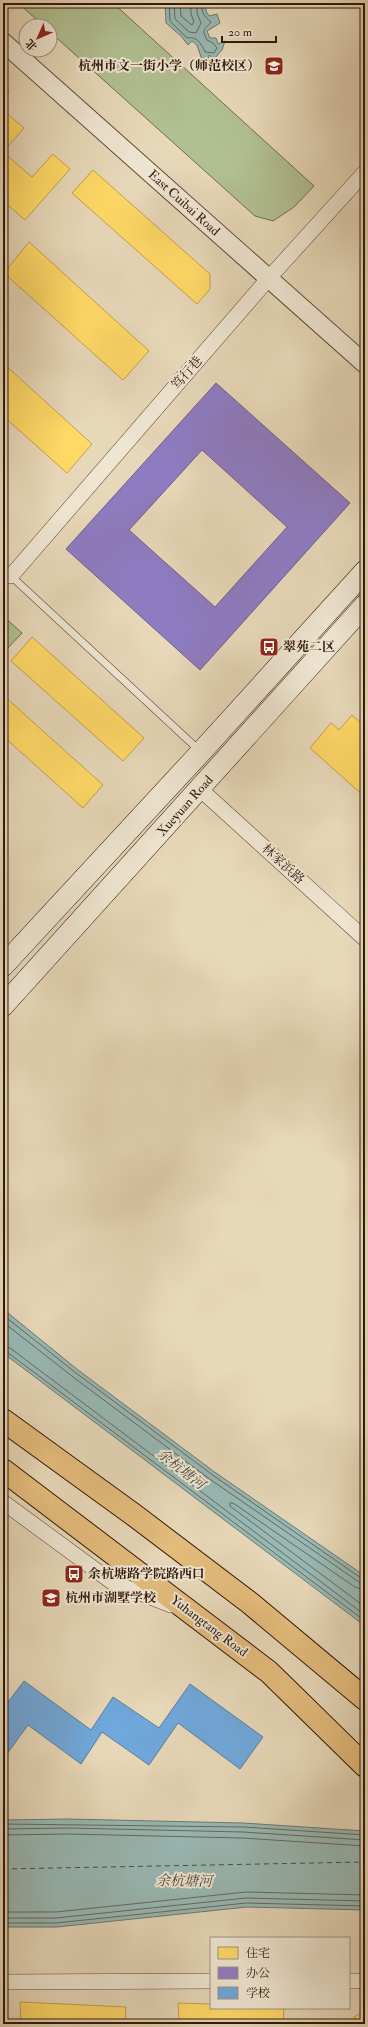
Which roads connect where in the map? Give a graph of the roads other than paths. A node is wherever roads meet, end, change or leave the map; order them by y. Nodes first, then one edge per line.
1 (3, 42) edge
2 (365, 172) edge
3 (269, 278) junction
4 (365, 364) edge
5 (365, 571) edge
6 (11, 576) joint
7 (365, 605) edge
8 (201, 752) junction
9 (200, 789) junction
10 (365, 939) edge
11 (3, 966) edge
12 (3, 1006) edge
13 (3, 1420) edge
14 (3, 1470) edge
15 (3, 1502) edge
16 (192, 1613) junction
17 (365, 1700) edge
18 (365, 1766) edge
19 (210, 1981) edge
20 (350, 1981) edge
21 (365, 1981) edge
22 (3, 1982) edge

1 - 3 street, East Cuibai Road
2 - 3 street, 笃行巷
3 - 4 street, East Cuibai Road
3 - 6 street, 笃行巷
5 - 8 main road, Xueyuan Road
6 - 8 lane
7 - 9 main road, Xueyuan Road
8 - 11 main road, Xueyuan Road
9 - 10 street, 林家浜路
9 - 12 main road, Xueyuan Road
13 - 17 main road
14 - 16 main road, Yuhangtang Road
15 - 16 street
16 - 18 main road, Yuhangtang Road
19 - 22 street
20 - 21 street

